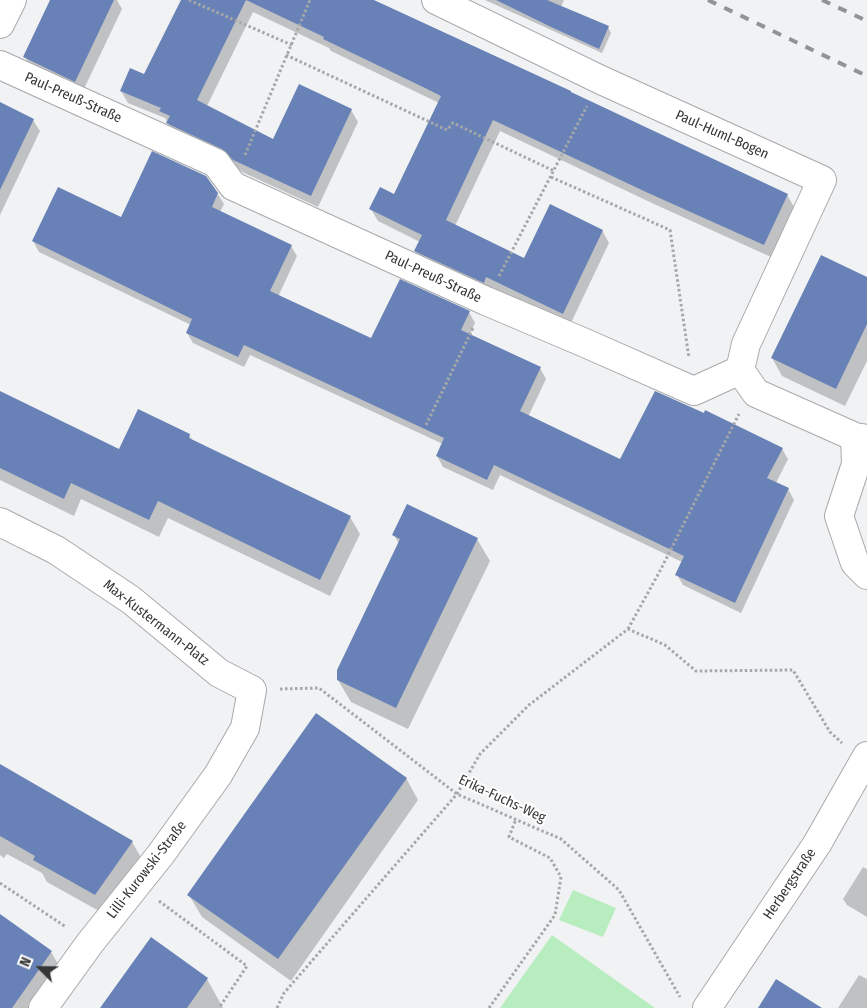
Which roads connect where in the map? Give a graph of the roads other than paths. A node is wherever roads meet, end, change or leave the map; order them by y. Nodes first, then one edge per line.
1 (12, 0) edge
2 (436, 0) edge
3 (0, 24) edge
4 (0, 65) edge
5 (740, 370) junction
6 (861, 438) edge
7 (0, 522) edge
8 (867, 575) edge
9 (245, 728) joint
10 (865, 759) edge
11 (43, 1008) edge
12 (707, 1008) edge

1 - 3 street
2 - 5 street, Paul-Huml-Bogen
4 - 5 street, Paul-Preuß-Straße
5 - 6 street
6 - 8 street
7 - 9 street, Max-Kustermann-Platz
9 - 11 street, Lilli-Kurowski-Straße
10 - 12 street, Herbergstraße

